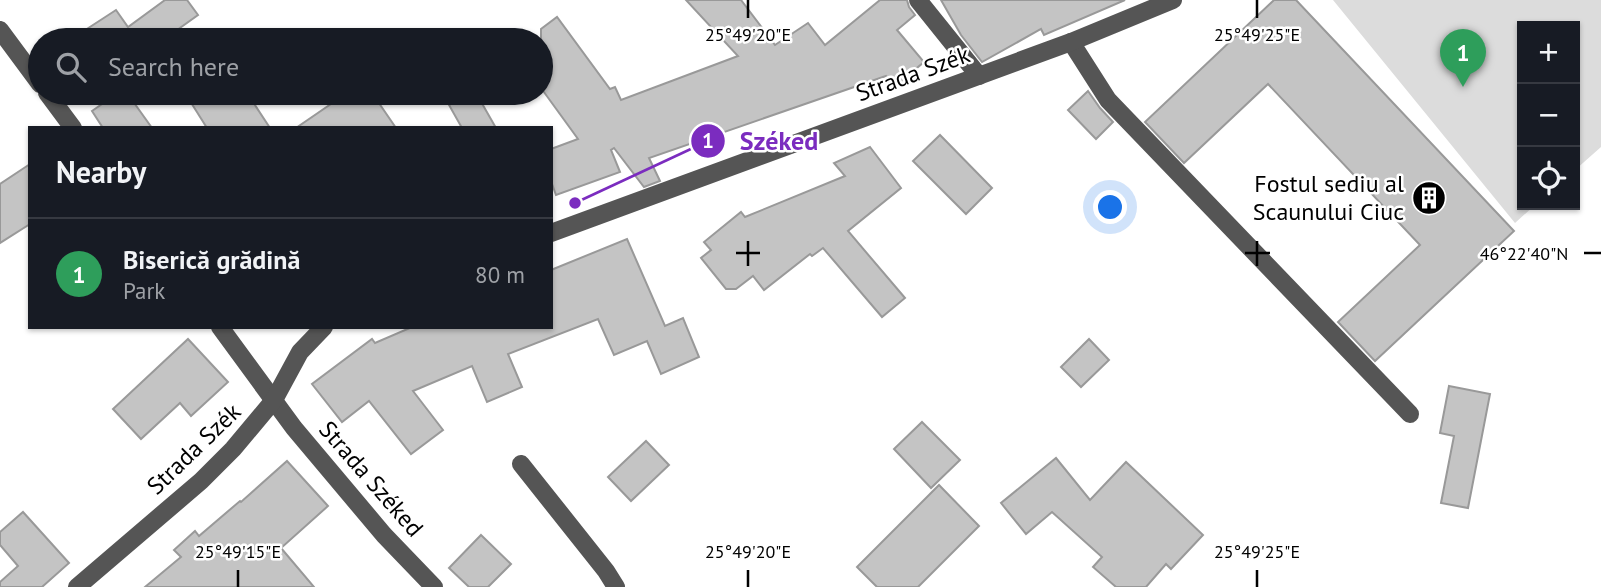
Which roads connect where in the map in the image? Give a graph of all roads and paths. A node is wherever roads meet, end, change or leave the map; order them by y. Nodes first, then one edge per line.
1 (918, 0) edge
2 (1173, 0) edge
3 (0, 30) edge
4 (1071, 42) junction
5 (28, 68) edge
6 (979, 76) junction
7 (56, 105) edge
8 (72, 126) edge
9 (553, 232) edge
10 (221, 329) edge
11 (322, 329) edge
12 (274, 400) junction
13 (1410, 414) dead end
14 (521, 464) dead end
15 (77, 587) edge
16 (434, 587) edge
17 (616, 587) edge

1 - 6 street
2 - 4 street, Strada Szék
3 - 5 street
4 - 6 street, Strada Szék
4 - 13 street
6 - 9 street, Strada Szék
7 - 8 street
10 - 12 street, Strada Széked
11 - 12 street, Strada Szék
12 - 15 street, Strada Szék
12 - 16 street, Strada Széked
14 - 17 street

